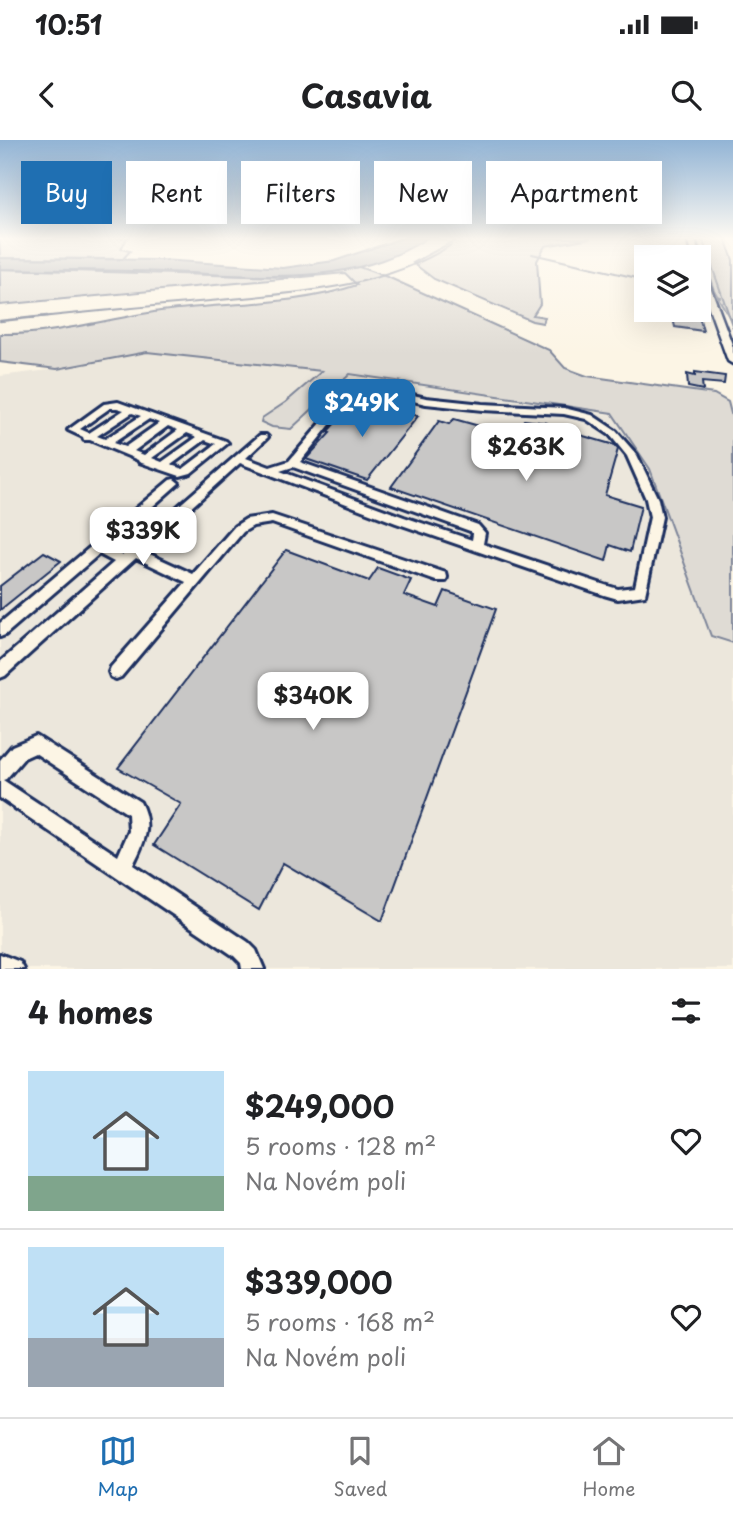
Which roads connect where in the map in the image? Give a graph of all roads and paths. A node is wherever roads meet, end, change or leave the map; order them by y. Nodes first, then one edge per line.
1 (711, 302) edge
2 (733, 361) edge
3 (131, 410) junction
4 (148, 416) junction
5 (166, 423) junction
6 (185, 430) junction
7 (204, 436) junction
8 (263, 437) dead end
9 (87, 438) junction
10 (223, 443) junction
11 (104, 444) junction
12 (125, 452) junction
13 (244, 455) junction
14 (143, 460) junction
15 (293, 463) junction
16 (162, 467) junction
17 (271, 470) junction
18 (174, 483) dead end
19 (411, 506) junction
20 (400, 520) junction
21 (477, 546) junction
22 (99, 548) junction
23 (135, 552) junction
24 (124, 562) junction
25 (441, 577) dead end
26 (193, 580) junction
27 (0, 631) edge
28 (0, 671) edge
29 (116, 673) dead end
30 (0, 773) edge
31 (0, 788) edge
32 (121, 869) junction
33 (0, 964) edge
34 (13, 969) edge
35 (253, 969) edge

1 - 2 main road
3 - 4 street
3 - 9 street
3 - 9 street
4 - 5 street
4 - 11 street
5 - 6 street
5 - 12 street
6 - 7 street
6 - 14 street
7 - 10 street
7 - 16 street
8 - 13 street
9 - 11 street
10 - 13 street
10 - 16 street
11 - 12 street
12 - 14 street
13 - 17 street
13 - 23 street
14 - 16 street
15 - 17 street
15 - 19 street
15 - 21 street
17 - 20 street
18 - 22 street
19 - 20 lane
19 - 21 street
20 - 21 street
22 - 24 street
22 - 27 street
23 - 24 street
23 - 26 street
24 - 28 street
25 - 26 street
26 - 29 street
30 - 32 street
31 - 32 street
32 - 35 street
33 - 34 street

